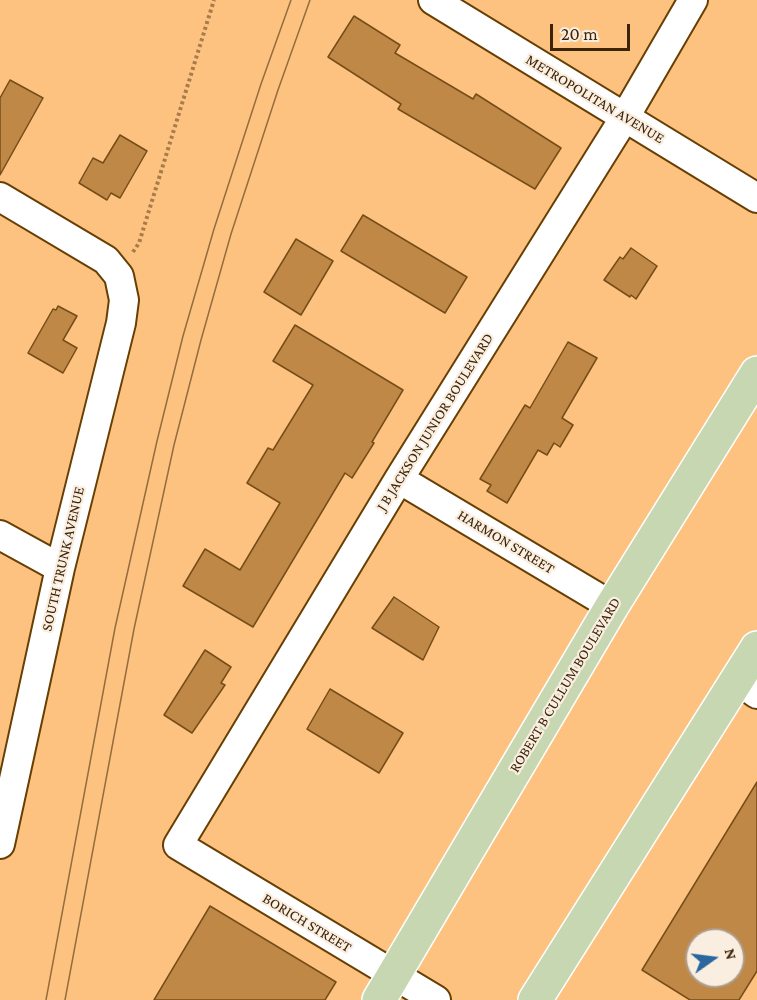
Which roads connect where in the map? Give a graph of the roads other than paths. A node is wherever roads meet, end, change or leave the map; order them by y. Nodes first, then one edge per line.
1 (433, 0) edge
2 (693, 0) edge
3 (625, 117) junction
4 (0, 197) edge
5 (757, 198) edge
6 (757, 374) edge
7 (399, 478) junction
8 (0, 535) edge
9 (60, 568) junction
10 (612, 606) junction
11 (757, 648) edge
12 (747, 687) edge
13 (0, 844) edge
14 (178, 845) joint
15 (387, 987) edge
16 (436, 1000) edge
17 (535, 1000) edge

1 - 3 street, METROPOLITAN AVENUE
2 - 3 street, J B JACKSON JUNIOR BOULEVARD
3 - 5 street, METROPOLITAN AVENUE
3 - 7 street, J B JACKSON JUNIOR BOULEVARD
4 - 9 street, SOUTH TRUNK AVENUE
6 - 10 main road, ROBERT B CULLUM BOULEVARD
7 - 10 street, HARMON STREET
7 - 14 street, J B JACKSON JUNIOR BOULEVARD
8 - 9 street
9 - 13 street, SOUTH TRUNK AVENUE
10 - 15 main road, ROBERT B CULLUM BOULEVARD
11 - 12 main road
12 - 17 main road
14 - 15 street, BORICH STREET
15 - 16 street, BORICH STREET

